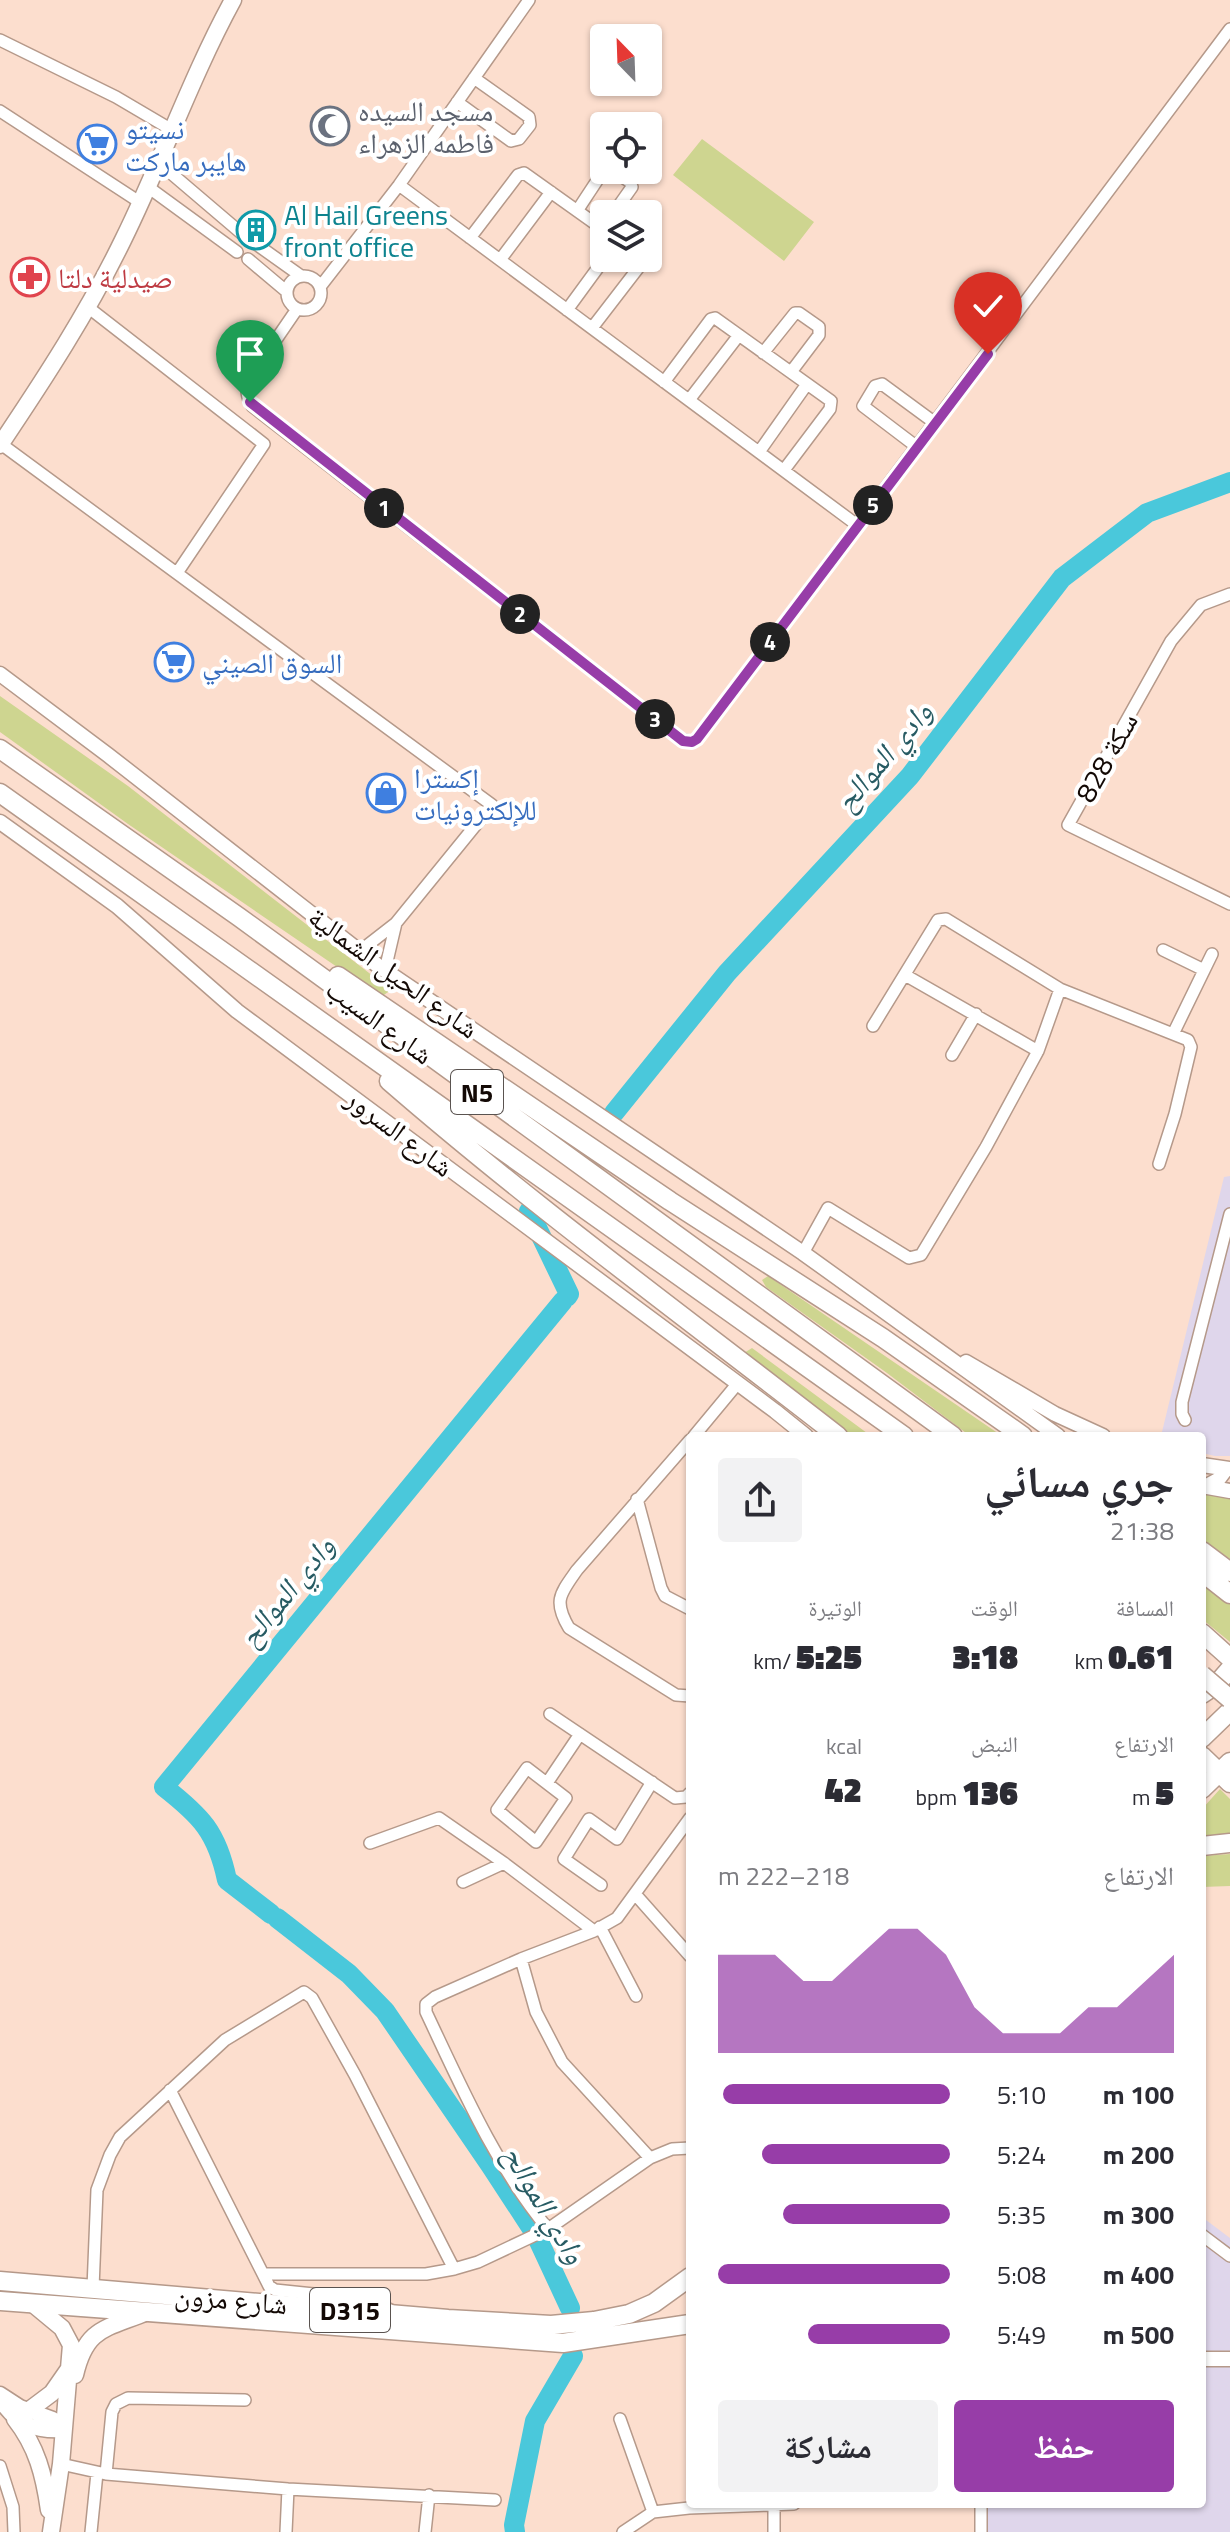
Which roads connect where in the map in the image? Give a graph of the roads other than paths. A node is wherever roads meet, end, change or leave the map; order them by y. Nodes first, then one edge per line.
1 (233, 0) edge
2 (529, 0) edge
3 (1230, 29) edge
4 (0, 40) edge
5 (474, 78) junction
6 (457, 102) junction
7 (0, 111) edge
8 (172, 130) junction
9 (159, 163) junction
10 (595, 184) edge
11 (399, 185) junction
12 (551, 192) junction
13 (144, 195) junction
14 (577, 211) junction
15 (590, 220) edge
16 (470, 238) junction
17 (500, 260) junction
18 (595, 272) edge
19 (635, 272) edge
20 (301, 276) junction
21 (320, 287) junction
22 (286, 291) junction
23 (89, 308) junction
24 (297, 309) junction
25 (567, 310) junction
26 (592, 328) junction
27 (739, 335) junction
28 (763, 353) junction
29 (791, 372) junction
30 (664, 382) junction
31 (807, 384) junction
32 (689, 400) junction
33 (935, 423) junction
34 (0, 444) edge
35 (917, 447) junction
36 (759, 452) junction
37 (784, 470) junction
38 (857, 525) junction
39 (177, 573) junction
40 (1230, 594) edge
41 (0, 674) edge
42 (0, 749) edge
43 (0, 793) edge
44 (1, 824) edge
45 (1230, 904) edge
46 (239, 917) junction
47 (396, 923) junction
48 (1163, 950) dead end
49 (360, 951) junction
50 (1212, 954) dead end
51 (385, 970) junction
52 (1204, 970) junction
53 (905, 975) junction
54 (1060, 989) junction
55 (312, 1013) junction
56 (976, 1014) junction
57 (873, 1026) dead end
58 (1174, 1032) junction
59 (1038, 1051) junction
60 (952, 1055) dead end
61 (1159, 1164) dead end
62 (1230, 1214) edge
63 (803, 1253) junction
64 (919, 1334) junction
65 (738, 1383) junction
66 (1185, 1420) dead end
67 (697, 1432) edge
68 (801, 1432) edge
69 (833, 1432) edge
70 (898, 1432) edge
71 (947, 1432) edge
72 (1017, 1432) edge
73 (1052, 1432) edge
74 (1094, 1432) edge
75 (686, 1445) edge
76 (1206, 1466) edge
77 (1228, 1469) edge
78 (1206, 1485) edge
79 (1206, 1487) edge
80 (1230, 1491) edge
81 (637, 1499) junction
82 (1206, 1554) edge
83 (1206, 1566) edge
84 (1230, 1572) edge
85 (1206, 1575) edge
86 (1230, 1583) edge
87 (1230, 1594) edge
88 (686, 1607) edge
89 (1206, 1637) edge
90 (1230, 1658) edge
91 (1230, 1669) edge
92 (1206, 1678) edge
93 (1206, 1691) edge
94 (686, 1696) edge
95 (1230, 1699) edge
96 (1230, 1711) edge
97 (550, 1714) dead end
98 (580, 1734) junction
99 (1206, 1734) edge
100 (1206, 1759) edge
101 (1226, 1773) edge
102 (652, 1782) junction
103 (547, 1783) junction
104 (1206, 1786) edge
105 (686, 1797) edge
106 (686, 1824) edge
107 (370, 1843) dead end
108 (1230, 1843) edge
109 (1206, 1846) edge
110 (504, 1863) junction
111 (463, 1882) dead end
112 (601, 1885) dead end
113 (635, 1894) junction
114 (597, 1929) junction
115 (686, 1951) edge
116 (521, 1959) junction
117 (636, 1996) dead end
118 (170, 2090) junction
119 (686, 2148) edge
120 (650, 2158) junction
121 (548, 2229) junction
122 (1206, 2238) edge
123 (1230, 2256) edge
124 (454, 2269) junction
125 (263, 2274) junction
126 (686, 2280) edge
127 (0, 2281) edge
128 (93, 2288) junction
129 (0, 2301) edge
130 (33, 2304) junction
131 (147, 2312) junction
132 (398, 2314) junction
133 (686, 2325) edge
134 (1206, 2359) edge
135 (1230, 2359) edge
136 (68, 2368) junction
137 (0, 2397) edge
138 (245, 2400) dead end
139 (22, 2415) junction
140 (620, 2419) dead end
141 (65, 2423) junction
142 (61, 2464) junction
143 (0, 2466) edge
144 (101, 2474) junction
145 (288, 2489) junction
146 (429, 2495) junction
147 (495, 2500) dead end
148 (689, 2508) edge
149 (774, 2508) edge
150 (981, 2508) edge
151 (653, 2512) junction
152 (51, 2529) edge
153 (14, 2532) edge
154 (91, 2532) edge
155 (286, 2532) edge
156 (425, 2532) edge
157 (623, 2532) edge
158 (774, 2532) edge
159 (981, 2532) edge

1 - 8 main road
2 - 5 street
3 - 33 street
4 - 8 street
5 - 6 street
5 - 6 street
6 - 11 street
7 - 13 street
8 - 9 main road
9 - 13 main road
9 - 20 street
10 - 14 street
11 - 16 street
11 - 21 street
12 - 14 street
12 - 16 street
12 - 17 street
13 - 22 street
13 - 23 main road
14 - 15 street
16 - 17 street
17 - 25 street
18 - 25 street
19 - 26 street
20 - 21 street
20 - 22 street
21 - 24 street
22 - 24 street
23 - 34 main road
23 - 39 street
24 - 38 street
25 - 26 street
26 - 30 street
27 - 28 street
27 - 30 street
27 - 32 street
28 - 29 street
28 - 29 street
29 - 31 street
30 - 32 street
31 - 36 street
31 - 37 street
32 - 36 street
33 - 35 street
33 - 35 street
34 - 39 street
35 - 38 street
36 - 37 street
37 - 38 street
39 - 47 street
40 - 45 street, سكة 828
41 - 49 street, شارع الحيل الشمالية
42 - 46 main road, شارع السيب / N5
43 - 55 main road, شارع السيب / N5
44 - 65 street, شارع السرور
46 - 71 main road, شارع السيب / N5
46 - 72 main road
47 - 49 street
47 - 51 street
48 - 52 street
49 - 51 street, شارع الحيل الشمالية
50 - 52 street
51 - 63 street, شارع الحيل الشمالية
52 - 58 street
53 - 54 street
53 - 56 street
53 - 57 street
54 - 58 street
54 - 59 street
55 - 69 main road
55 - 70 main road, شارع السيب / N5
56 - 59 street
56 - 60 street
58 - 61 street
59 - 63 street
62 - 66 street
63 - 64 street, شارع الحيل الشمالية
64 - 73 street, شارع الحيل الشمالية
64 - 74 street, شارع الحيل الشمالية
65 - 67 street
65 - 68 street, شارع السرور
75 - 81 street
76 - 77 street
77 - 78 street
79 - 80 street
81 - 88 street
81 - 94 street
82 - 84 main road
83 - 86 main road
85 - 87 main road
89 - 90 main road
91 - 93 main road
92 - 95 main road, bridge
96 - 99 main road
97 - 98 street
98 - 102 street
98 - 103 street
100 - 101 main road
101 - 104 main road
102 - 105 street
102 - 112 street
103 - 103 street
106 - 113 street
107 - 110 street
108 - 109 main road
110 - 111 street
110 - 114 street
113 - 114 street
113 - 115 street
114 - 116 street
114 - 117 street
116 - 120 street
116 - 121 street
118 - 124 street
118 - 125 street
118 - 128 street
119 - 120 street
120 - 121 street
121 - 124 street
122 - 123 street
124 - 125 street
125 - 132 street
126 - 132 main road, شارع مزون / D315
127 - 128 main road, شارع مزون / D315
128 - 132 main road, شارع مزون / D315
129 - 130 main road, شارع مزون / D315
130 - 131 main road, شارع مزون / D315
130 - 136 main road
131 - 133 main road, شارع مزون / D315
131 - 141 main road
134 - 135 street
136 - 139 main road
136 - 141 main road
137 - 139 street
138 - 144 street
139 - 141 street
139 - 152 main road
140 - 151 street
141 - 142 main road
142 - 144 street
142 - 152 main road
143 - 153 street
144 - 145 street
144 - 154 street
145 - 146 street
145 - 155 street
146 - 147 street
146 - 156 street
148 - 151 street
149 - 158 street
150 - 159 street
151 - 157 street

